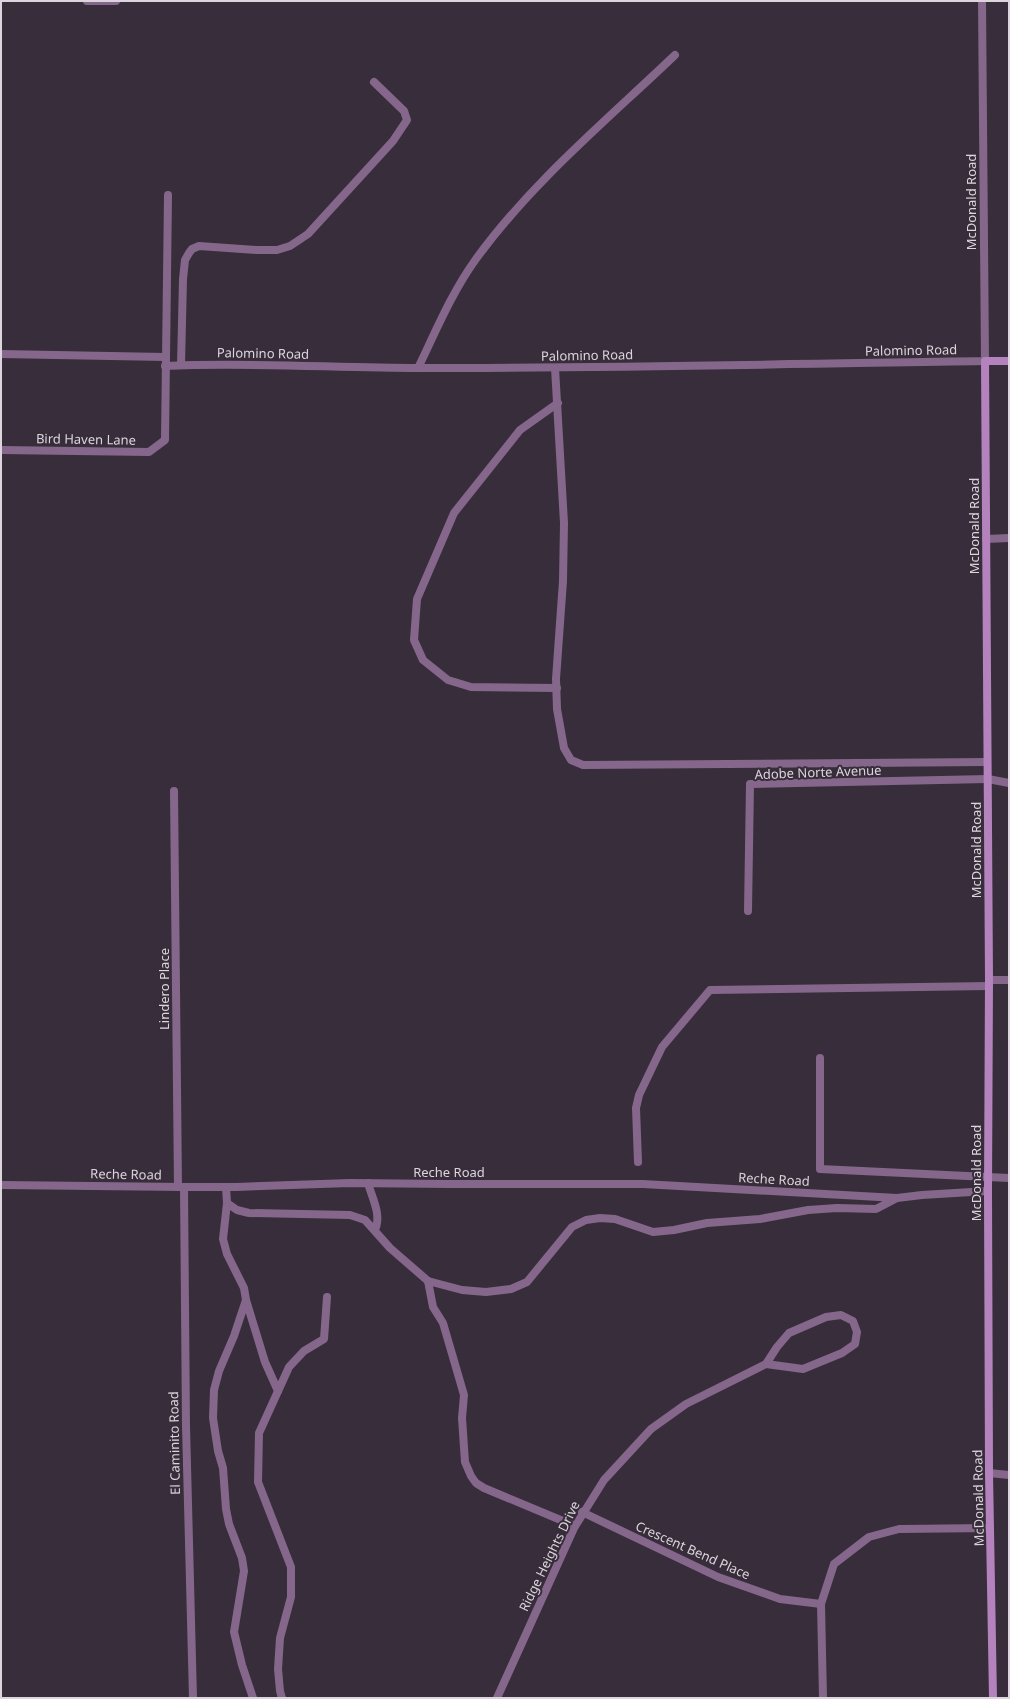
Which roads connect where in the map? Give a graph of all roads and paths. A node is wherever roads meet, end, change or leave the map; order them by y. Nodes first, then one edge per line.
1 (87, 1) edge
2 (116, 1) edge
3 (982, 1) edge
4 (675, 55) dead end
5 (374, 82) dead end
6 (168, 195) dead end
7 (1, 354) edge
8 (165, 357) junction
9 (985, 361) junction
10 (1009, 361) edge
11 (181, 365) junction
12 (165, 366) junction
13 (418, 368) junction
14 (555, 368) junction
15 (558, 403) junction
16 (1, 450) edge
17 (1009, 538) edge
18 (986, 539) junction
19 (557, 688) junction
20 (987, 762) junction
21 (988, 779) junction
22 (1009, 783) edge
23 (174, 791) dead end
24 (748, 911) dead end
25 (1009, 980) edge
26 (989, 983) junction
27 (820, 1058) dead end
28 (638, 1162) dead end
29 (988, 1178) junction
30 (1009, 1178) edge
31 (368, 1183) junction
32 (1, 1185) edge
33 (181, 1187) junction
34 (226, 1187) junction
35 (988, 1191) junction
36 (898, 1198) junction
37 (227, 1203) junction
38 (375, 1230) junction
39 (428, 1281) junction
40 (327, 1297) dead end
41 (246, 1300) junction
42 (766, 1364) junction
43 (278, 1391) junction
44 (989, 1473) junction
45 (1009, 1475) edge
46 (582, 1512) junction
47 (575, 1526) junction
48 (990, 1528) junction
49 (822, 1604) junction
50 (193, 1698) edge
51 (253, 1698) edge
52 (282, 1698) edge
53 (497, 1698) edge
54 (823, 1698) edge
55 (993, 1698) edge

1 - 2 street
3 - 9 street, McDonald Road
4 - 13 street
5 - 11 street
6 - 8 street
7 - 8 street
8 - 12 street
9 - 10 street, Palomino Road
9 - 14 street, Palomino Road
9 - 18 street, McDonald Road
11 - 12 street, Palomino Road
11 - 13 street, Palomino Road
12 - 16 street, Bird Haven Lane
13 - 14 street, Palomino Road
14 - 15 street
15 - 19 street
15 - 19 street
17 - 18 street
18 - 20 street, McDonald Road
19 - 20 street
20 - 21 street, McDonald Road
21 - 22 street
21 - 24 street, Adobe Norte Avenue
21 - 26 street, McDonald Road
23 - 33 street, Lindero Place
25 - 26 street
26 - 28 street
26 - 29 street, McDonald Road
27 - 29 street, Reche Road
29 - 30 street, Reche Road
29 - 35 street, McDonald Road
31 - 34 street, Reche Road
31 - 36 street, Reche Road
31 - 38 street
32 - 33 street, Reche Road
33 - 34 street, Reche Road
33 - 50 street, El Caminito Road
34 - 37 street
35 - 36 street
35 - 44 street, McDonald Road
36 - 39 street
37 - 38 street
37 - 41 street
38 - 39 street
39 - 47 street
40 - 43 street
41 - 43 street
41 - 51 street
42 - 42 street
42 - 46 street, Ridge Heights Drive
43 - 52 street
44 - 45 street
44 - 48 street, McDonald Road
46 - 47 street, Ridge Heights Drive
46 - 49 street, Crescent Bend Place
47 - 53 street, Ridge Heights Drive
48 - 49 street
48 - 55 street, McDonald Road
49 - 54 street

